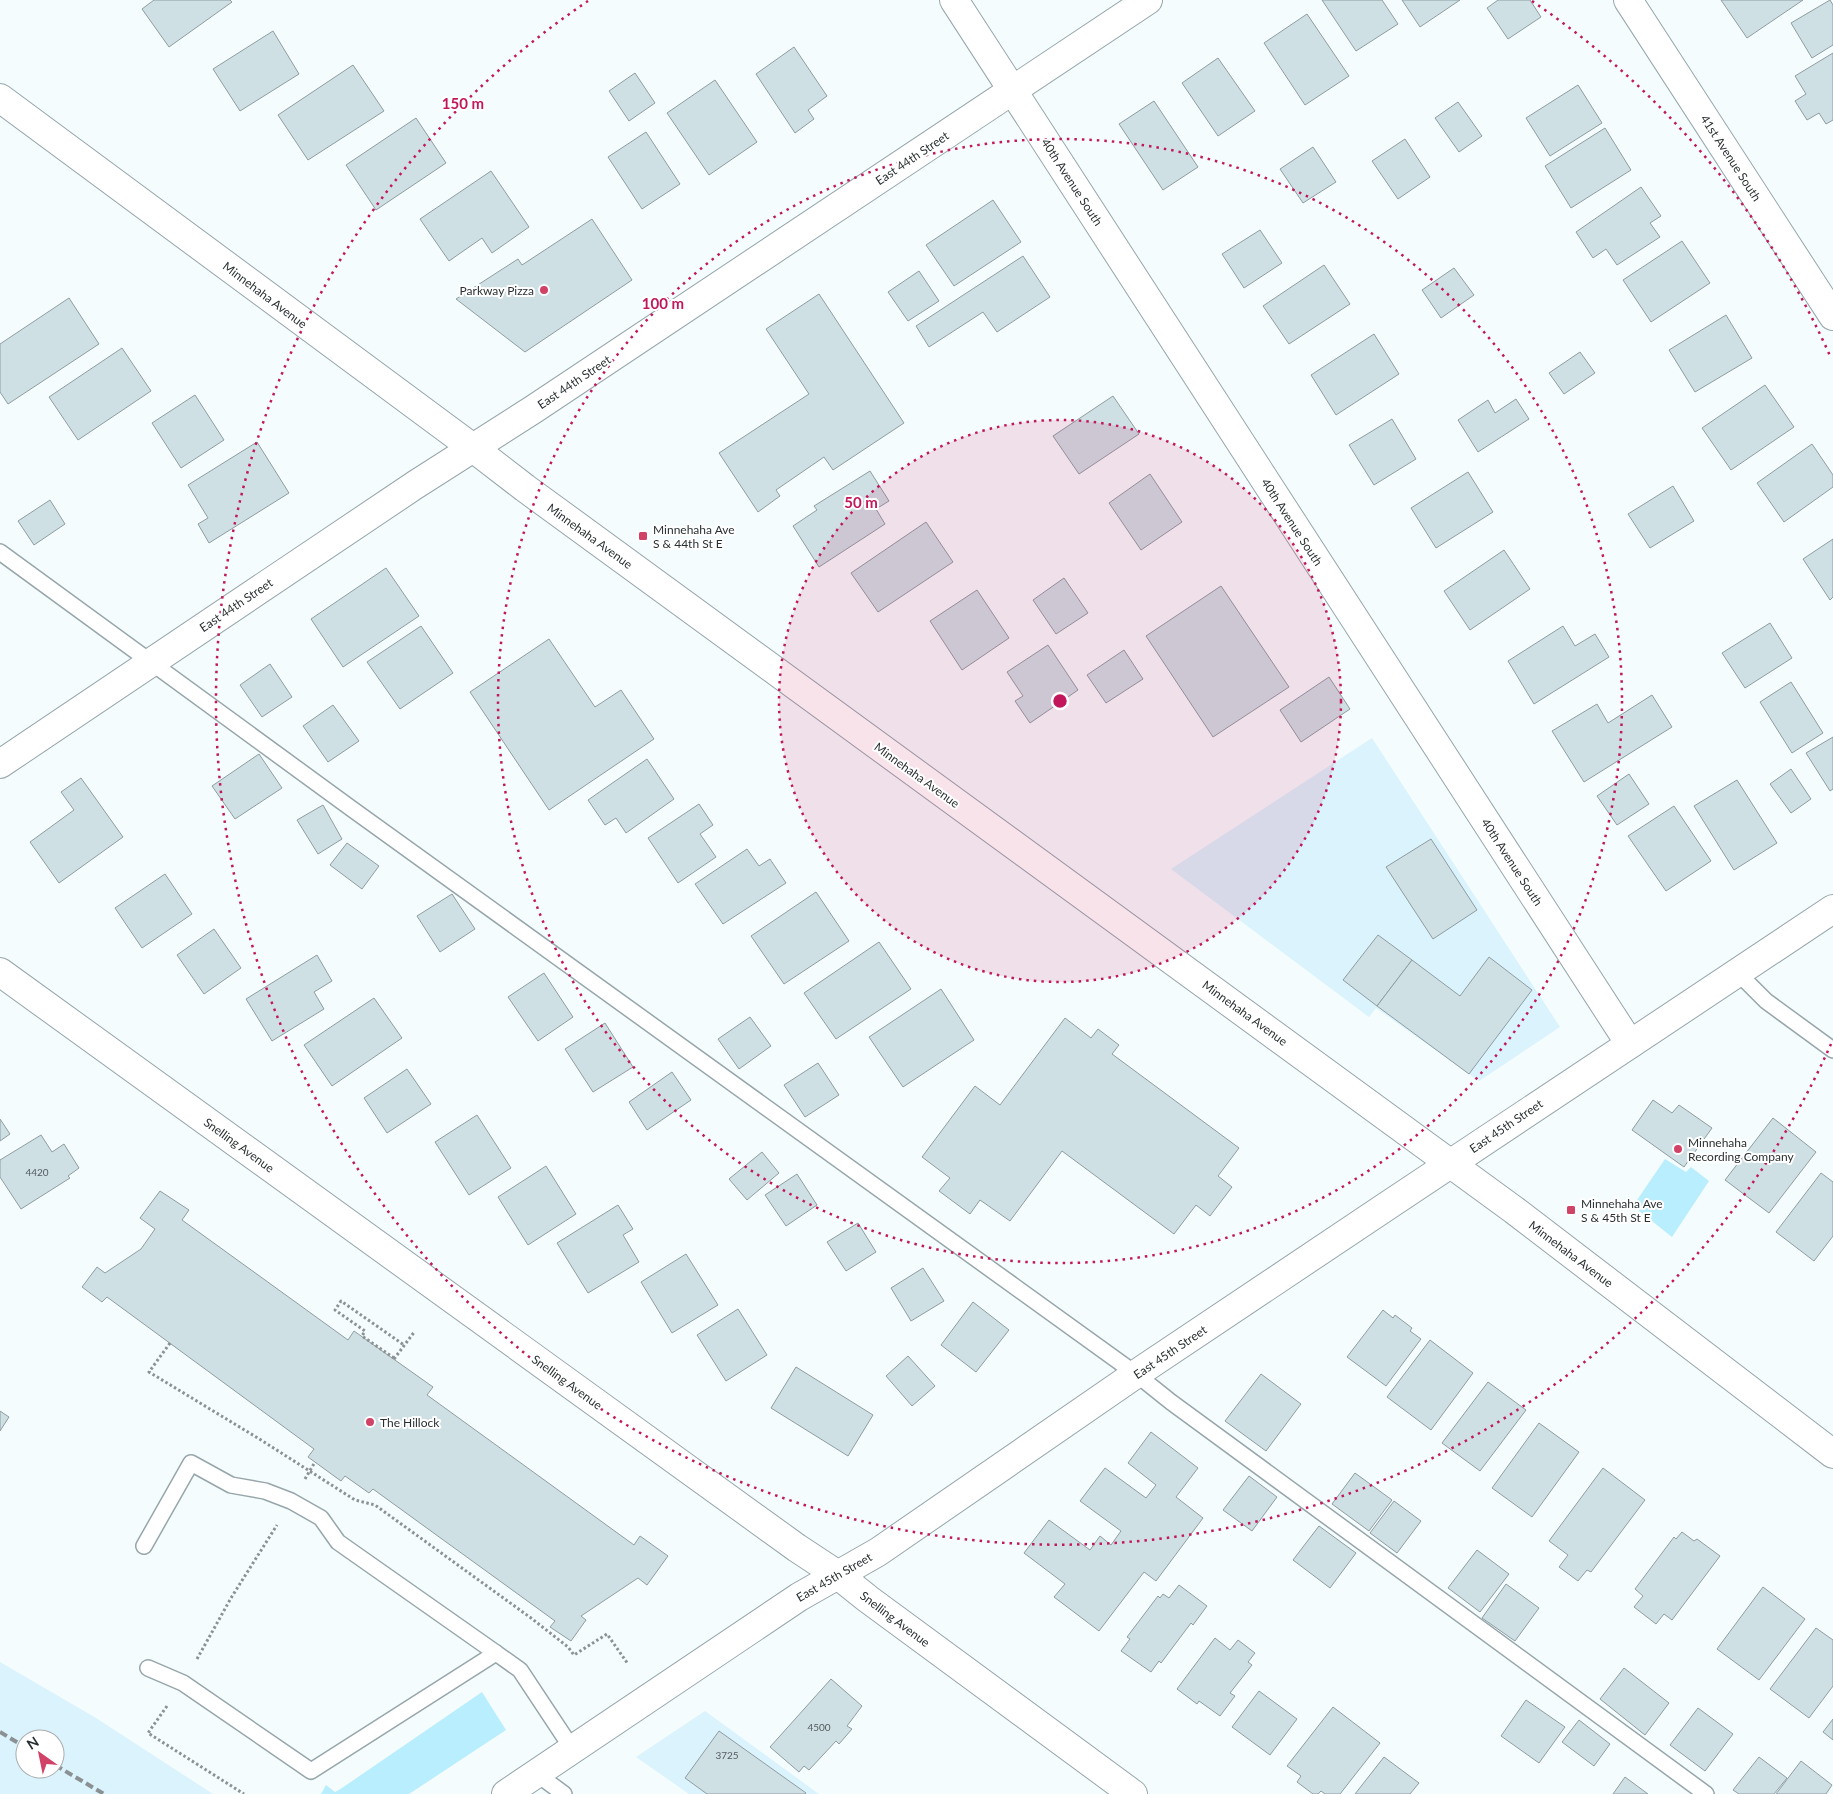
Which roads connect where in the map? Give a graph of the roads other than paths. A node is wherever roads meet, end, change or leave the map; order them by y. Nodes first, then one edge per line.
1 (954, 0) edge
2 (1148, 0) edge
3 (1628, 0) edge
4 (1013, 90) junction
5 (0, 98) edge
6 (1833, 316) edge
7 (473, 448) junction
8 (0, 552) edge
9 (151, 662) junction
10 (0, 764) edge
11 (1833, 909) edge
12 (0, 972) edge
13 (1738, 973) junction
14 (1630, 1044) junction
15 (1833, 1050) edge
16 (1450, 1164) junction
17 (1136, 1374) junction
18 (1833, 1454) edge
19 (144, 1546) dead end
20 (838, 1575) junction
21 (496, 1653) junction
22 (148, 1668) dead end
23 (573, 1750) junction
24 (537, 1774) junction
25 (506, 1794) edge
26 (564, 1794) edge
27 (1133, 1794) edge
28 (1706, 1794) edge

1 - 4 street, 40th Avenue South
2 - 4 street, East 44th Street
3 - 6 street, 41st Avenue South
4 - 7 street, East 44th Street
4 - 14 street, 40th Avenue South
5 - 7 street, Minnehaha Avenue
7 - 9 street, East 44th Street
7 - 16 street, Minnehaha Avenue
8 - 9 lane
9 - 10 street, East 44th Street
9 - 17 lane
11 - 13 street, East 45th Street
12 - 20 street, Snelling Avenue
13 - 14 street, East 45th Street
13 - 15 lane
14 - 16 street, East 45th Street
16 - 17 street, East 45th Street
16 - 18 street, Minnehaha Avenue
17 - 20 street, East 45th Street
17 - 28 lane
19 - 21 lane
20 - 23 street, East 45th Street
20 - 27 street, Snelling Avenue
21 - 22 lane
21 - 23 lane
23 - 24 street, East 45th Street
24 - 25 street, East 45th Street
24 - 26 lane

